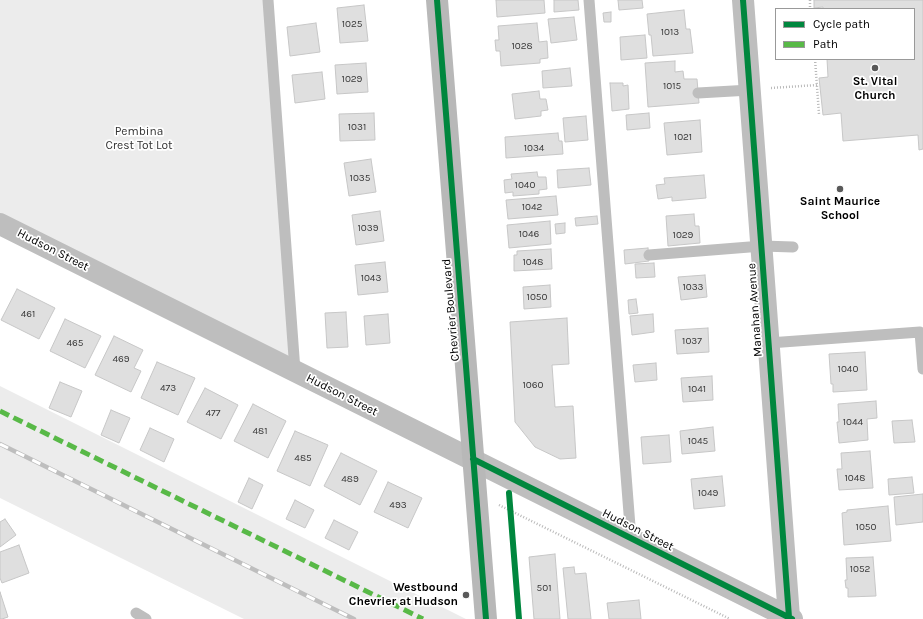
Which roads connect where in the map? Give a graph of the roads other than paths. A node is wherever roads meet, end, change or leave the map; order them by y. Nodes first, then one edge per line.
1 (268, 0) edge
2 (437, 0) edge
3 (589, 0) edge
4 (743, 0) edge
5 (750, 90) junction
6 (698, 93) dead end
7 (0, 224) edge
8 (762, 246) junction
9 (793, 247) dead end
10 (649, 255) dead end
11 (769, 343) junction
12 (923, 369) edge
13 (295, 371) junction
14 (473, 459) junction
15 (632, 539) junction
16 (136, 613) dead end
17 (791, 618) edge
18 (146, 619) edge
19 (486, 619) edge

1 - 13 lane
2 - 14 street, Chevrier Boulevard
3 - 15 lane
4 - 5 street, Manahan Avenue
5 - 6 lane
5 - 8 street, Manahan Avenue
7 - 13 street, Hudson Street
8 - 9 lane
8 - 10 lane
8 - 11 street, Manahan Avenue
11 - 12 lane
11 - 17 street, Manahan Avenue
13 - 14 street, Hudson Street
14 - 15 street, Hudson Street
14 - 19 street, Chevrier Boulevard
15 - 17 street, Hudson Street
16 - 18 lane

